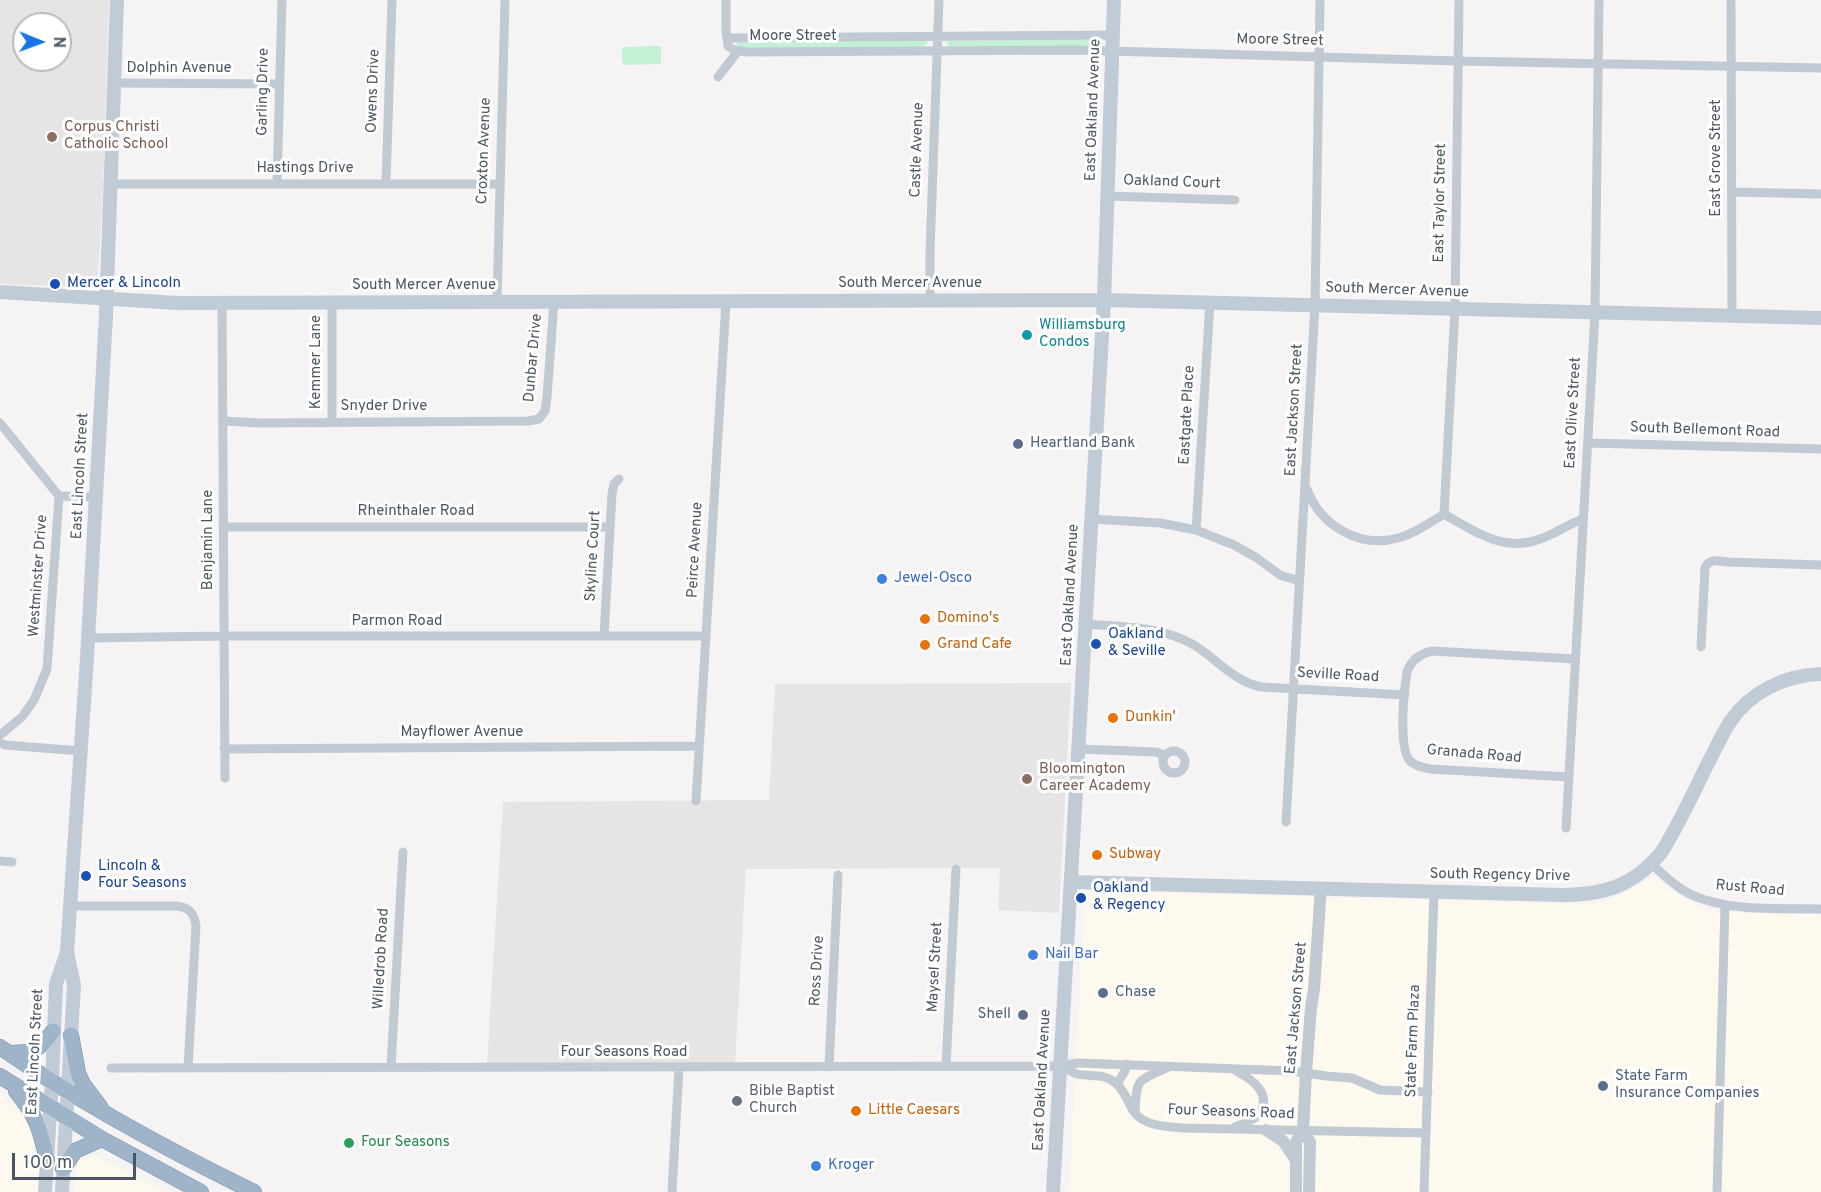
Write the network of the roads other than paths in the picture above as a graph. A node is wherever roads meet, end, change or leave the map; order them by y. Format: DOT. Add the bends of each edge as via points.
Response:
graph roads {
  1 [pos="117,0"];
  2 [pos="282,0"];
  3 [pos="392,0"];
  4 [pos="505,0"];
  5 [pos="726,0"];
  6 [pos="939,0"];
  7 [pos="1114,0"];
  8 [pos="1320,0"];
  9 [pos="1459,0"];
  10 [pos="1599,0"];
  11 [pos="1731,0"];
  12 [pos="938,35"];
  13 [pos="1112,35"];
  14 [pos="727,38"];
  15 [pos="738,51"];
  16 [pos="1112,51"];
  17 [pos="937,52"];
  18 [pos="1318,57"];
  19 [pos="1458,61"];
  20 [pos="1598,64"];
  21 [pos="1731,66"];
  22 [pos="1821,68"];
  23 [pos="718,77"];
  24 [pos="114,83"];
  25 [pos="279,84"];
  26 [pos="387,183"];
  27 [pos="110,184"];
  28 [pos="277,184"];
  29 [pos="499,184"];
  30 [pos="1732,192"];
  31 [pos="1821,194"];
  32 [pos="1107,196"];
  33 [pos="1235,200"];
  34 [pos="0,292"];
  35 [pos="107,299"];
  36 [pos="930,300"];
  37 [pos="1104,300"];
  38 [pos="332,302"];
  39 [pos="497,302"];
  40 [pos="554,302"];
  41 [pos="726,302"];
  42 [pos="1210,302"];
  43 [pos="222,303"];
  44 [pos="1315,305"];
  45 [pos="1455,309"];
  46 [pos="1594,313"];
  47 [pos="1732,316"];
  48 [pos="1821,318"];
  49 [pos="543,416"];
  50 [pos="223,421"];
  51 [pos="332,422"];
  52 [pos="0,423"];
  53 [pos="1588,443"];
  54 [pos="1821,449"];
  55 [pos="619,479"];
  56 [pos="1306,486"];
  57 [pos="58,496"];
  58 [pos="97,497"];
  59 [pos="1444,514"];
  60 [pos="1091,519"];
  61 [pos="1583,519"];
  62 [pos="223,527"];
  63 [pos="610,527"];
  64 [pos="1196,530"];
  65 [pos="1821,565"];
  66 [pos="1299,582"];
  67 [pos="1085,624"];
  68 [pos="224,636"];
  69 [pos="604,636"];
  70 [pos="706,636"];
  71 [pos="88,638"];
  72 [pos="1701,647"];
  73 [pos="1575,659"];
  74 [pos="1821,674"];
  75 [pos="1293,689"];
  76 [pos="1405,695"];
  77 [pos="0,735"];
  78 [pos="0,743"];
  79 [pos="699,746"];
  80 [pos="224,749"];
  81 [pos="1078,749"];
  82 [pos="81,751"];
  83 [pos="1164,756"];
  84 [pos="1568,777"];
  85 [pos="225,778"];
  86 [pos="696,801"];
  87 [pos="1286,822"];
  88 [pos="1566,828"];
  89 [pos="403,852"];
  90 [pos="0,861"];
  91 [pos="12,862"];
  92 [pos="1652,864"];
  93 [pos="956,870"];
  94 [pos="838,875"];
  95 [pos="1071,882"];
  96 [pos="1321,888"];
  97 [pos="1434,892"];
  98 [pos="1725,905"];
  99 [pos="72,906"];
  100 [pos="1821,909"];
  101 [pos="67,952"];
  102 [pos="54,1030"];
  103 [pos="71,1035"];
  104 [pos="4,1050"];
  105 [pos="1127,1064"];
  106 [pos="946,1066"];
  107 [pos="1060,1066"];
  108 [pos="391,1067"];
  109 [pos="829,1067"];
  110 [pos="1169,1067"];
  111 [pos="111,1068"];
  112 [pos="188,1068"];
  113 [pos="679,1068"];
  114 [pos="1232,1069"];
  115 [pos="1306,1073"];
  116 [pos="4,1079"];
  117 [pos="52,1081"];
  118 [pos="1117,1084"];
  119 [pos="67,1090"];
  120 [pos="1428,1092"];
  121 [pos="50,1107"];
  122 [pos="1135,1112"];
  123 [pos="107,1115"];
  124 [pos="66,1117"];
  125 [pos="1230,1129"];
  126 [pos="1266,1130"];
  127 [pos="1303,1130"];
  128 [pos="1426,1133"];
  129 [pos="102,1139"];
  130 [pos="47,1160"];
  131 [pos="1297,1163"];
  132 [pos="63,1169"];
  133 [pos="1308,1189"];
  134 [pos="45,1192"];
  135 [pos="62,1192"];
  136 [pos="201,1192"];
  137 [pos="254,1192"];
  138 [pos="672,1192"];
  139 [pos="1053,1192"];
  140 [pos="1296,1192"];
  141 [pos="1424,1192"];
  142 [pos="1717,1192"];
  1 -- 24 [label="main road, East Lincoln Street"];
  2 -- 25 [label="street, Garling Drive"];
  3 -- 26 [label="street, Owens Drive"];
  4 -- 29 [label="street, Croxton Avenue"];
  5 -- 14 [label="street"];
  6 -- 12 [label="street, Castle Avenue"];
  7 -- 13 [label="main road, East Oakland Avenue"];
  8 -- 18 [label="street, East Jackson Street"];
  9 -- 19 [label="street, East Taylor Street"];
  10 -- 20 [label="street, East Olive Street"];
  11 -- 21 [label="street, East Grove Street"];
  12 -- 13 [label="street, Moore Street"];
  12 -- 14 [label="street, Moore Street"];
  12 -- 17 [label="street, Castle Avenue"];
  13 -- 16 [label="main road, East Oakland Avenue"];
  14 -- 15 [label="street" via="728,46"];
  15 -- 17 [label="street, Moore Street"];
  15 -- 23 [label="street"];
  16 -- 17 [label="street, Moore Street"];
  16 -- 18 [label="street, Moore Street"];
  16 -- 32 [label="main road, East Oakland Avenue"];
  17 -- 36 [label="street, Castle Avenue"];
  18 -- 19 [label="street, Moore Street"];
  18 -- 44 [label="street, East Jackson Street"];
  19 -- 20 [label="street, Moore Street"];
  19 -- 45 [label="street, East Taylor Street"];
  20 -- 21 [label="street, Moore Street"];
  20 -- 46 [label="street, East Olive Street"];
  21 -- 22 [label="street, Moore Street"];
  21 -- 30 [label="street, East Grove Street"];
  24 -- 25 [label="street, Dolphin Avenue"];
  24 -- 27 [label="main road, East Lincoln Street"];
  25 -- 28 [label="street, Garling Drive"];
  26 -- 28 [label="street, Hastings Drive"];
  26 -- 29 [label="street, Hastings Drive"];
  27 -- 28 [label="street, Hastings Drive"];
  27 -- 35 [label="main road, East Lincoln Street"];
  29 -- 39 [label="street, Croxton Avenue"];
  30 -- 31 [label="street"];
  30 -- 47 [label="street, East Grove Street"];
  32 -- 33 [label="street, Oakland Court"];
  32 -- 37 [label="main road, East Oakland Avenue"];
  34 -- 35 [label="main road, South Mercer Avenue"];
  35 -- 43 [label="main road, South Mercer Avenue"];
  35 -- 58 [label="main road, East Lincoln Street"];
  36 -- 37 [label="main road, South Mercer Avenue"];
  36 -- 41 [label="main road, South Mercer Avenue"];
  37 -- 42 [label="main road, South Mercer Avenue"];
  37 -- 60 [label="main road, East Oakland Avenue"];
  38 -- 39 [label="main road, South Mercer Avenue"];
  38 -- 43 [label="main road, South Mercer Avenue"];
  38 -- 51 [label="street, Kemmer Lane"];
  39 -- 40 [label="main road, South Mercer Avenue"];
  40 -- 41 [label="main road, South Mercer Avenue"];
  40 -- 49 [label="street, Dunbar Drive"];
  41 -- 70 [label="street, Peirce Avenue"];
  42 -- 44 [label="main road, South Mercer Avenue"];
  42 -- 64 [label="street, Eastgate Place"];
  43 -- 50 [label="street, Benjamin Lane"];
  44 -- 45 [label="main road, South Mercer Avenue"];
  44 -- 56 [label="street, East Jackson Street"];
  45 -- 46 [label="main road, South Mercer Avenue"];
  45 -- 59 [label="street, East Taylor Street"];
  46 -- 47 [label="main road, South Mercer Avenue"];
  46 -- 53 [label="street, East Olive Street"];
  47 -- 48 [label="main road, South Mercer Avenue"];
  49 -- 51 [label="street, Snyder Drive" via="528,421"];
  50 -- 51 [label="street, Snyder Drive"];
  50 -- 62 [label="street, Benjamin Lane"];
  52 -- 57 [label="street, Westminster Drive"];
  53 -- 54 [label="street, South Bellemont Road"];
  53 -- 61 [label="street, East Olive Street"];
  55 -- 63 [label="street, Skyline Court" via="612,494"];
  56 -- 59 [label="street" via="1326,519 1346,534 1363,539 1396,539"];
  56 -- 66 [label="street, East Jackson Street"];
  57 -- 58 [label="street"];
  57 -- 77 [label="street, Westminster Drive" via="47,669 22,717"];
  58 -- 71 [label="main road, East Lincoln Street"];
  59 -- 61 [label="street" via="1487,538 1512,544 1540,540"];
  60 -- 64 [label="street" via="1160,523"];
  60 -- 67 [label="main road, East Oakland Avenue"];
  61 -- 73 [label="street, East Olive Street"];
  62 -- 63 [label="street, Rheinthaler Road"];
  62 -- 68 [label="street, Benjamin Lane"];
  63 -- 69 [label="street, Skyline Court"];
  64 -- 66 [label="street" via="1234,545 1280,575"];
  65 -- 72 [label="street" via="1715,560 1707,563"];
  66 -- 75 [label="street, East Jackson Street"];
  67 -- 75 [label="street, Seville Road" via="1155,630 1176,636 1248,684"];
  67 -- 81 [label="main road, East Oakland Avenue"];
  68 -- 69 [label="street, Parmon Road"];
  68 -- 71 [label="street, Parmon Road"];
  68 -- 80 [label="street, Benjamin Lane"];
  69 -- 70 [label="street, Parmon Road"];
  70 -- 79 [label="street, Peirce Avenue"];
  71 -- 82 [label="main road, East Lincoln Street"];
  73 -- 76 [label="street" via="1427,652 1410,664"];
  73 -- 84 [label="street, East Olive Street"];
  74 -- 92 [label="main road, South Regency Drive" via="1777,684 1741,709 1726,729 1669,841"];
  75 -- 76 [label="street, Seville Road"];
  75 -- 87 [label="street, East Jackson Street"];
  76 -- 84 [label="street, Granada Road" via="1402,740 1411,762 1431,769"];
  78 -- 82 [label="street"];
  79 -- 80 [label="street, Mayflower Avenue"];
  79 -- 86 [label="street, Peirce Avenue"];
  80 -- 85 [label="street, Benjamin Lane"];
  81 -- 83 [label="street" via="1156,752"];
  81 -- 95 [label="main road, East Oakland Avenue"];
  82 -- 99 [label="main road, East Lincoln Street"];
  84 -- 88 [label="street, East Olive Street"];
  89 -- 108 [label="street, Willedrob Road"];
  90 -- 91 [label="street"];
  92 -- 97 [label="main road, South Regency Drive" via="1625,884 1586,895"];
  92 -- 98 [label="street, Rust Road" via="1681,889"];
  93 -- 106 [label="street, Maysel Street"];
  94 -- 109 [label="street, Ross Drive"];
  95 -- 96 [label="main road, South Regency Drive"];
  95 -- 107 [label="main road, East Oakland Avenue"];
  96 -- 97 [label="main road, South Regency Drive"];
  96 -- 115 [label="street, East Jackson Street"];
  97 -- 120 [label="street, State Farm Plaza"];
  98 -- 100 [label="street, Rust Road"];
  98 -- 142 [label="street"];
  99 -- 101 [label="main road, East Lincoln Street"];
  99 -- 112 [label="street" via="176,906 188,908 194,915"];
  101 -- 102 [label="main road, East Lincoln Street" via="56,984"];
  101 -- 103 [label="main road, East Lincoln Street" via="74,985"];
  102 -- 104 [label="highway" via="35,1050"];
  102 -- 117 [label="main road, East Lincoln Street"];
  103 -- 119 [label="main road, East Lincoln Street"];
  103 -- 123 [label="highway" via="75,1065 83,1084"];
  104 -- 117 [label="highway"];
  105 -- 107 [label="street, Four Seasons Road"];
  105 -- 110 [label="street, Four Seasons Road"];
  105 -- 118 [label="street"];
  106 -- 107 [label="street, Four Seasons Road"];
  106 -- 109 [label="street, Four Seasons Road"];
  107 -- 118 [label="street, Four Seasons Road" via="1078,1074 1105,1077"];
  107 -- 139 [label="main road, East Oakland Avenue"];
  108 -- 112 [label="street, Four Seasons Road"];
  108 -- 113 [label="street, Four Seasons Road"];
  109 -- 113 [label="street, Four Seasons Road"];
  110 -- 114 [label="street, Four Seasons Road"];
  110 -- 122 [label="street" via="1139,1083"];
  111 -- 112 [label="street, Four Seasons Road"];
  113 -- 138 [label="street"];
  114 -- 115 [label="street, Four Seasons Road"];
  114 -- 125 [label="street" via="1258,1085 1263,1100 1256,1117"];
  115 -- 120 [label="street, Four Seasons Road" via="1352,1078 1380,1090"];
  115 -- 127 [label="street, East Jackson Street"];
  116 -- 121 [label="highway"];
  116 -- 130 [label="highway" via="35,1117"];
  117 -- 119 [label="highway"];
  117 -- 121 [label="main road, East Lincoln Street"];
  118 -- 122 [label="street"];
  119 -- 123 [label="highway"];
  119 -- 124 [label="main road, East Lincoln Street"];
  120 -- 128 [label="street, State Farm Plaza"];
  121 -- 124 [label="highway"];
  121 -- 130 [label="main road, East Lincoln Street"];
  122 -- 125 [label="street, Four Seasons Road" via="1143,1121 1156,1125"];
  123 -- 137 [label="highway"];
  124 -- 129 [label="highway"];
  124 -- 132 [label="main road, East Lincoln Street"];
  125 -- 126 [label="street, Four Seasons Road"];
  126 -- 127 [label="street, Four Seasons Road"];
  126 -- 131 [label="street" via="1288,1146"];
  127 -- 128 [label="street, Four Seasons Road"];
  127 -- 131 [label="street, East Jackson Street" via="1296,1142"];
  127 -- 133 [label="street, East Jackson Street" via="1310,1142"];
  128 -- 141 [label="street, State Farm Plaza"];
  129 -- 132 [label="highway" via="75,1151"];
  129 -- 136 [label="highway"];
  130 -- 134 [label="main road, East Lincoln Street"];
  131 -- 140 [label="street, East Jackson Street"];
  132 -- 135 [label="main road, East Lincoln Street"];
}
